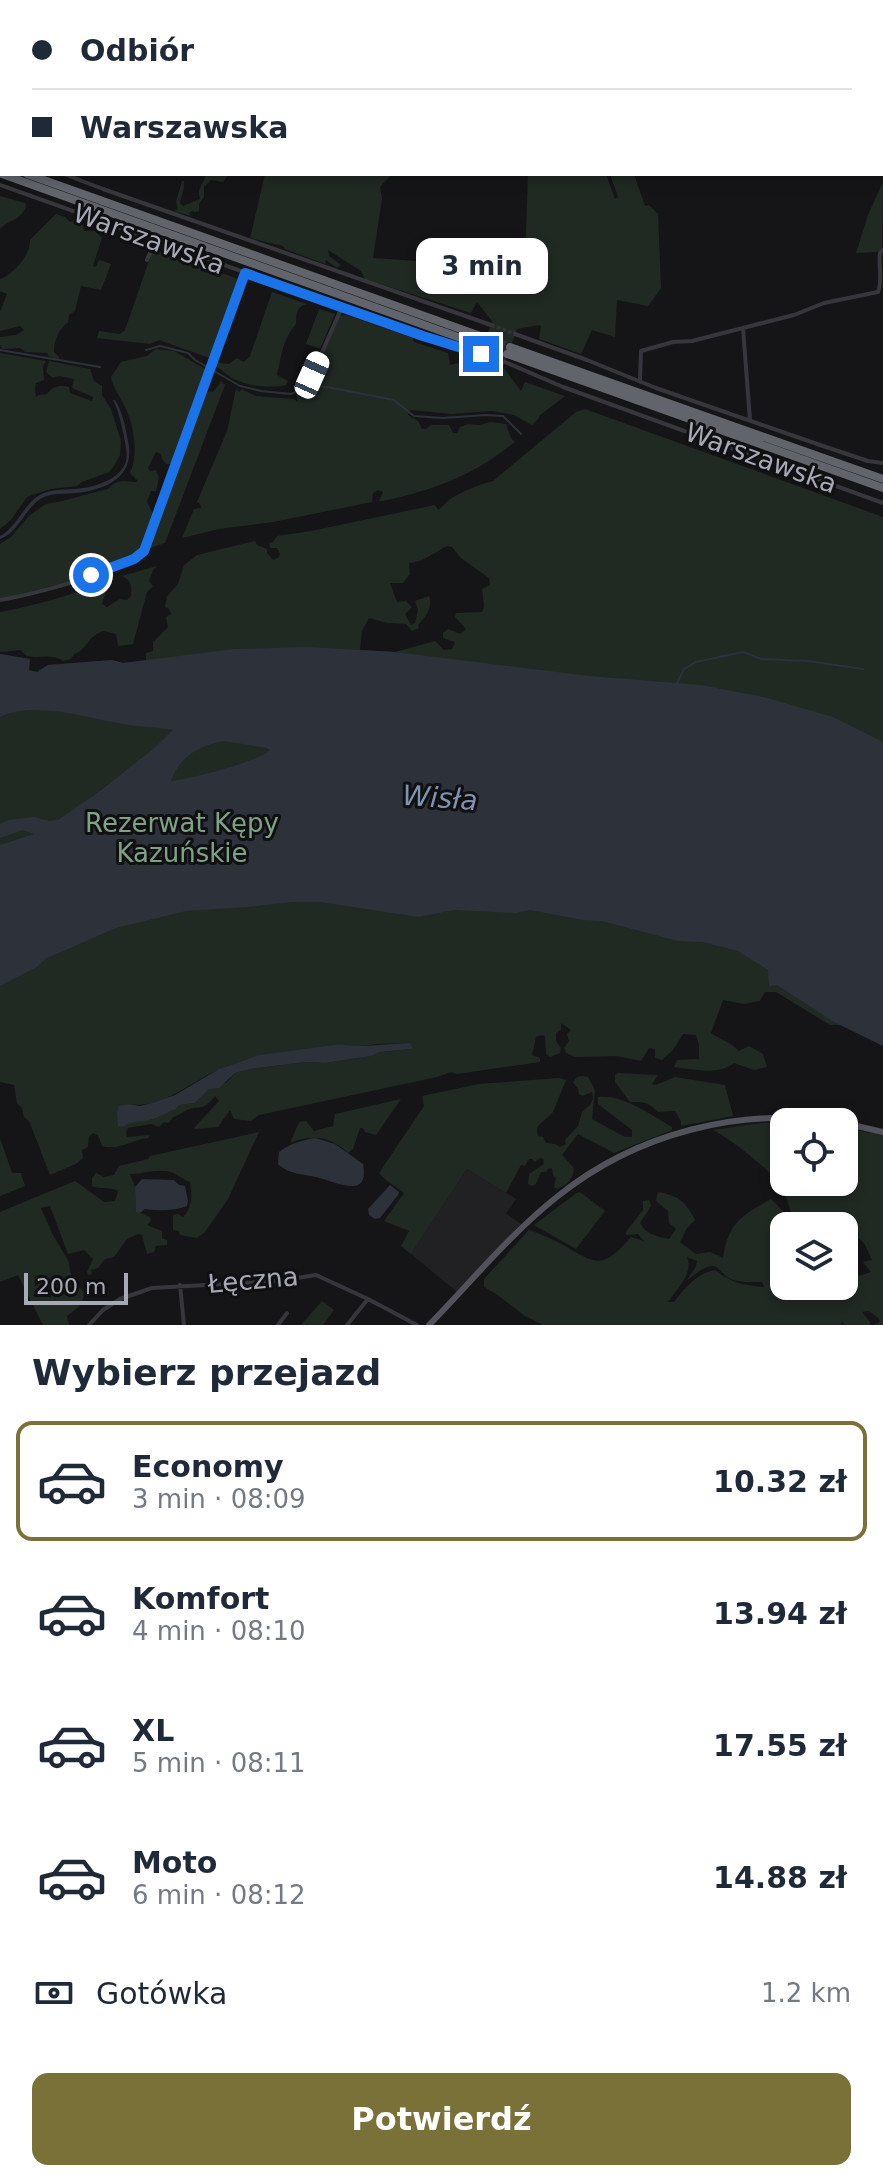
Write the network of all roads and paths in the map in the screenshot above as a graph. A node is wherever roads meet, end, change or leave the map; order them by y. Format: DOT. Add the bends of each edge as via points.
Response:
graph roads {
  1 [pos="7,176"];
  2 [pos="32,176"];
  3 [pos="69,176"];
  4 [pos="0,185"];
  5 [pos="155,241"];
  6 [pos="883,250"];
  7 [pos="147,260"];
  8 [pos="245,273"];
  9 [pos="878,292"];
  10 [pos="883,299"];
  11 [pos="342,307"];
  12 [pos="491,325"];
  13 [pos="743,328"];
  14 [pos="515,334"];
  15 [pos="483,346"];
  16 [pos="507,354"];
  17 [pos="639,381"];
  18 [pos="308,384"];
  19 [pos="750,420"];
  20 [pos="883,463"];
  21 [pos="883,479"];
  22 [pos="883,488"];
  23 [pos="883,503"];
  24 [pos="0,600"];
  25 [pos="770,1119"];
  26 [pos="858,1126"];
  27 [pos="883,1132"];
  28 [pos="180,1285"];
  29 [pos="368,1299"];
  30 [pos="287,1313"];
  31 [pos="89,1325"];
  32 [pos="184,1325"];
  33 [pos="278,1325"];
  34 [pos="347,1325"];
  35 [pos="417,1325"];
  36 [pos="429,1325"];
  1 -- 15 [label="highway"];
  2 -- 15 [label="highway"];
  3 -- 12 [label="street"];
  4 -- 5 [label="street, Warszawska"];
  5 -- 7 [label="street"];
  5 -- 8 [label="street, Warszawska"];
  6 -- 9 [label="street"];
  8 -- 11 [label="street, Warszawska"];
  8 -- 24 [label="street" via="144,551 69,584"];
  9 -- 10 [label="street"];
  9 -- 13 [label="street"];
  11 -- 15 [label="street, Warszawska"];
  11 -- 18 [label="street"];
  13 -- 17 [label="street" via="641,351"];
  13 -- 19 [label="street"];
  14 -- 17 [label="street"];
  16 -- 21 [label="highway"];
  16 -- 22 [label="highway"];
  16 -- 23 [label="street, Warszawska" via="563,387"];
  17 -- 19 [label="street"];
  19 -- 20 [label="street"];
  25 -- 36 [label="main road" via="674,1134 591,1172 518,1232"];
  26 -- 27 [label="main road"];
  28 -- 29 [label="street, Łęczna" via="316,1275"];
  28 -- 31 [label="street, Łęczna" via="130,1294"];
  28 -- 32 [label="street"];
  29 -- 34 [label="street"];
  29 -- 35 [label="street, Łęczna"];
  30 -- 33 [label="street"];
}
